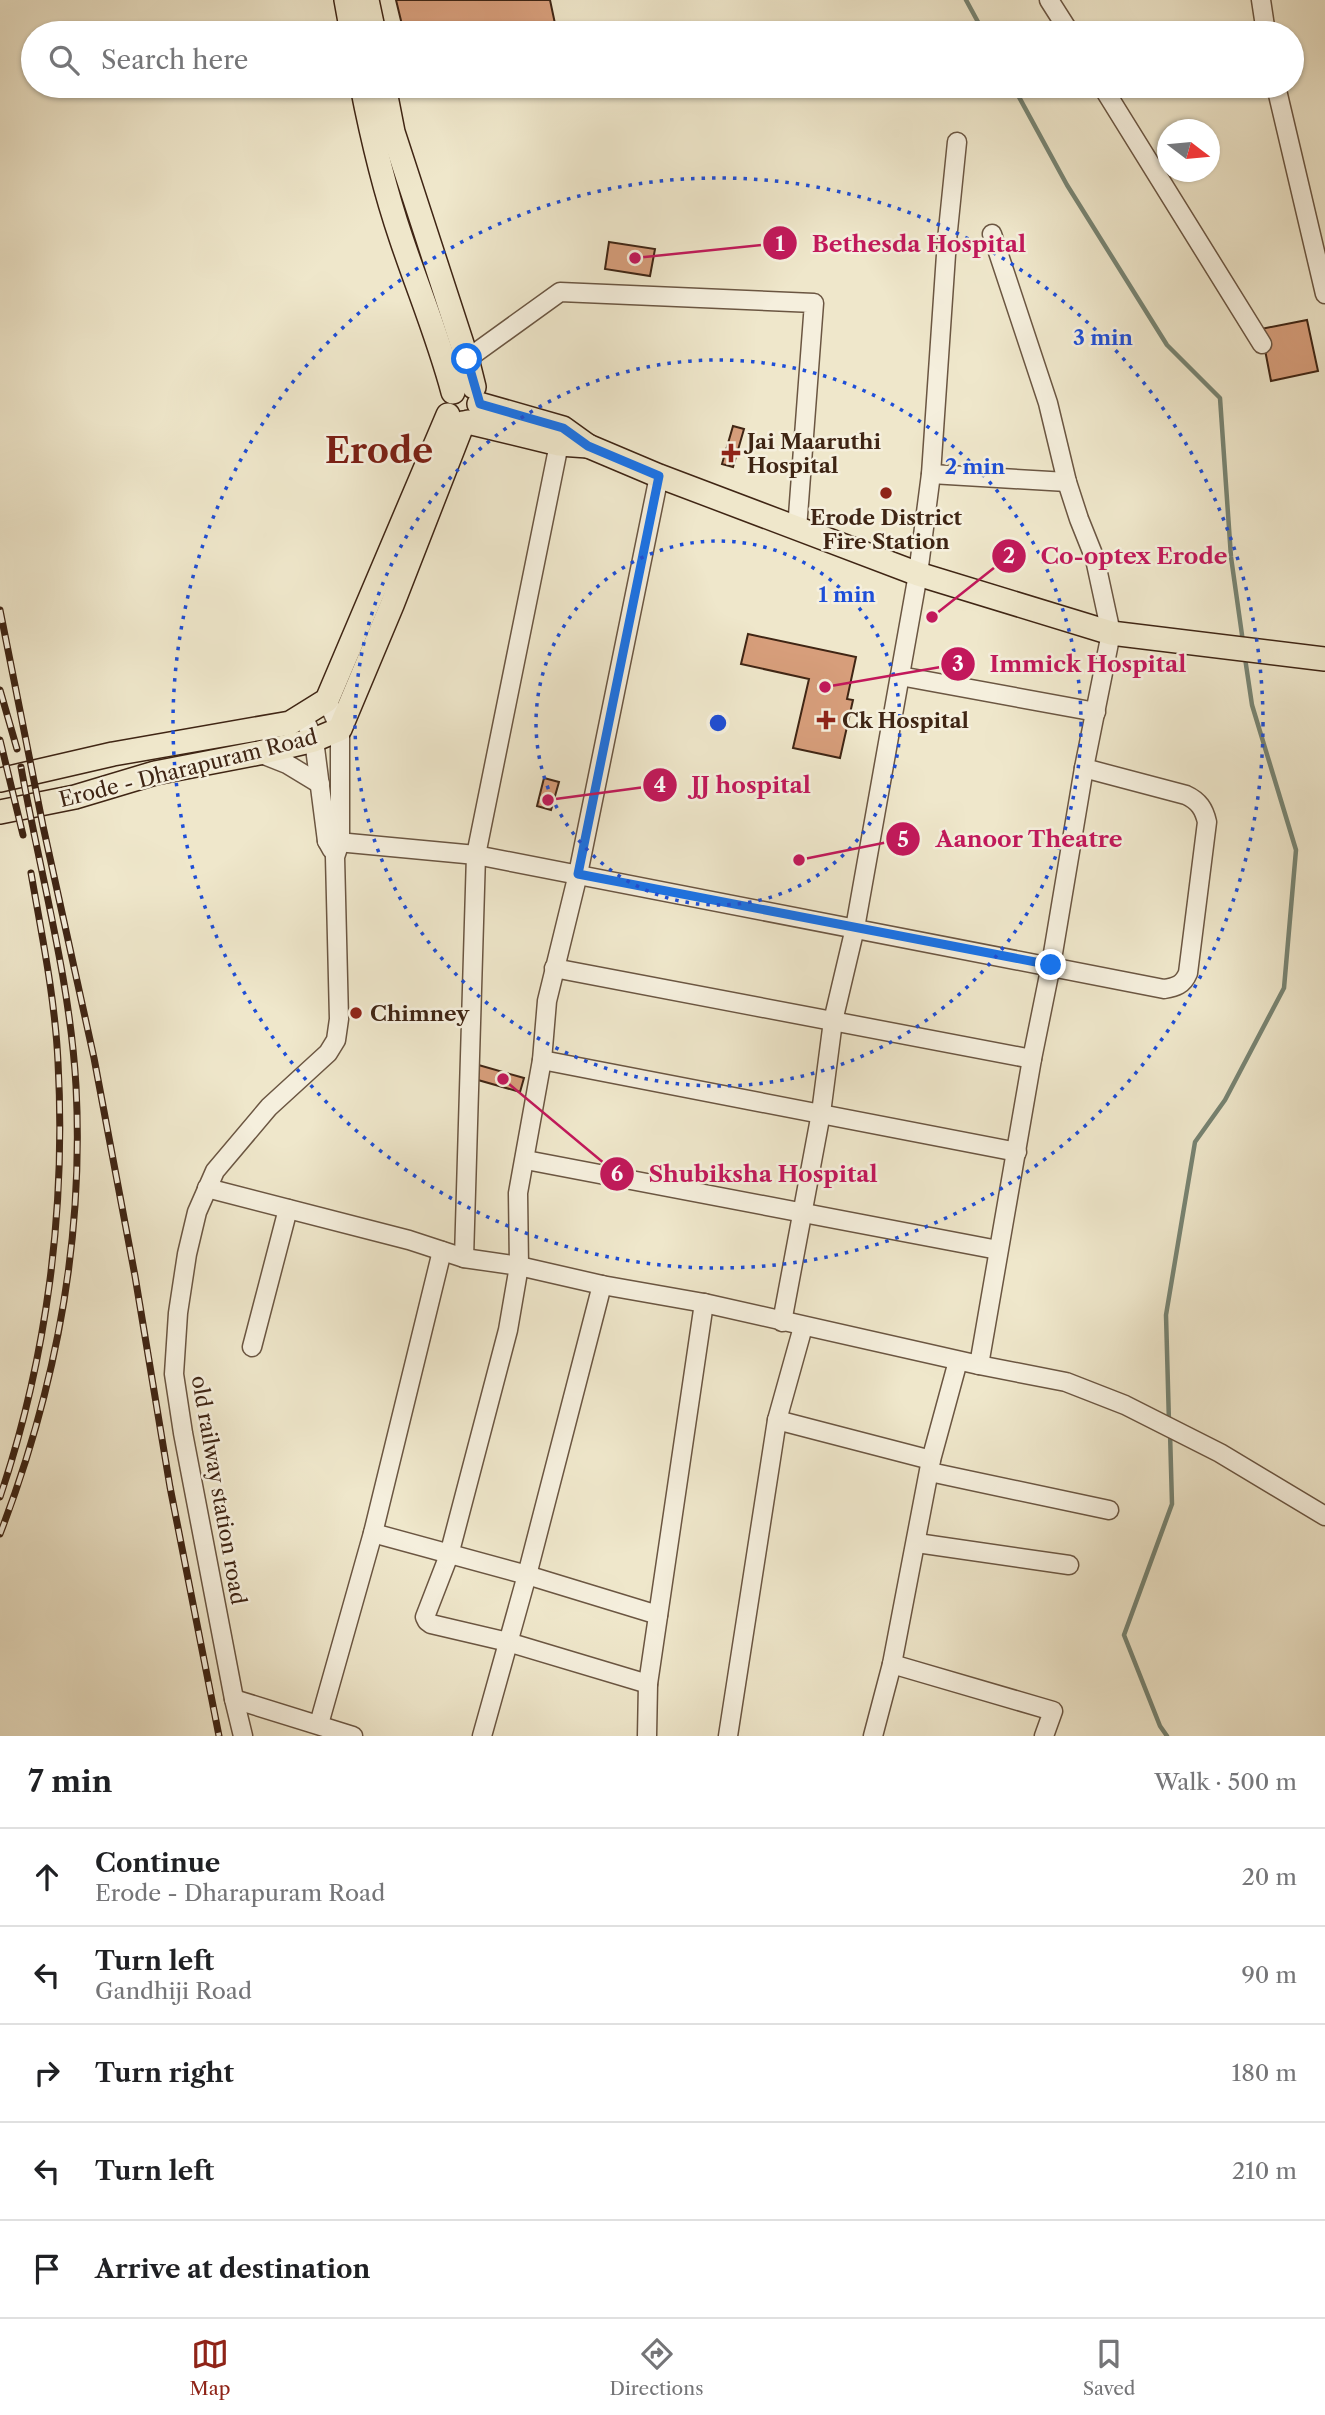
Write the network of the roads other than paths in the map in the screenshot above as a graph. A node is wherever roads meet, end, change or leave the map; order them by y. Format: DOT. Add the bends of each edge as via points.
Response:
graph roads {
  1 [pos="346,0"];
  2 [pos="367,0"];
  3 [pos="1049,0"];
  4 [pos="1261,0"];
  5 [pos="350,21"];
  6 [pos="371,21"];
  7 [pos="1062,21"];
  8 [pos="1264,21"];
  9 [pos="368,98"];
  10 [pos="383,98"];
  11 [pos="1109,98"];
  12 [pos="1279,98"];
  13 [pos="380,121"];
  14 [pos="957,142"];
  15 [pos="992,234"];
  16 [pos="1325,294"];
  17 [pos="1262,344"];
  18 [pos="467,359"];
  19 [pos="464,407"];
  20 [pos="559,444"];
  21 [pos="588,446"];
  22 [pos="931,474"];
  23 [pos="659,476"];
  24 [pos="1067,482"];
  25 [pos="797,529"];
  26 [pos="918,573"];
  27 [pos="1119,635"];
  28 [pos="1315,658"];
  29 [pos="900,676"];
  30 [pos="327,700"];
  31 [pos="1097,712"];
  32 [pos="303,716"];
  33 [pos="340,729"];
  34 [pos="314,740"];
  35 [pos="259,753"];
  36 [pos="1084,768"];
  37 [pos="0,780"];
  38 [pos="320,784"];
  39 [pos="0,812"];
  40 [pos="334,847"];
  41 [pos="476,855"];
  42 [pos="578,874"];
  43 [pos="855,928"];
  44 [pos="1051,965"];
  45 [pos="554,968"];
  46 [pos="833,1021"];
  47 [pos="1032,1059"];
  48 [pos="542,1060"];
  49 [pos="821,1114"];
  50 [pos="1017,1152"];
  51 [pos="526,1160"];
  52 [pos="207,1188"];
  53 [pos="288,1209"];
  54 [pos="802,1214"];
  55 [pos="998,1250"];
  56 [pos="442,1251"];
  57 [pos="464,1258"];
  58 [pos="519,1266"];
  59 [pos="602,1286"];
  60 [pos="704,1303"];
  61 [pos="782,1322"];
  62 [pos="803,1327"];
  63 [pos="252,1347"];
  64 [pos="958,1361"];
  65 [pos="979,1365"];
  66 [pos="777,1420"];
  67 [pos="930,1466"];
  68 [pos="1109,1510"];
  69 [pos="1325,1516"];
  70 [pos="373,1533"];
  71 [pos="917,1543"];
  72 [pos="449,1555"];
  73 [pos="1069,1565"];
  74 [pos="527,1575"];
  75 [pos="658,1615"];
  76 [pos="508,1642"];
  77 [pos="892,1664"];
  78 [pos="648,1684"];
  79 [pos="234,1699"];
  80 [pos="319,1724"];
  81 [pos="243,1736"];
  82 [pos="353,1736"];
  83 [pos="482,1736"];
  84 [pos="647,1736"];
  85 [pos="728,1736"];
  86 [pos="873,1736"];
  87 [pos="1044,1736"];
  1 -- 5 [label="main road"];
  2 -- 6 [label="main road"];
  3 -- 7 [label="street"];
  4 -- 8 [label="street"];
  9 -- 13 [label="main road"];
  10 -- 13 [label="main road"];
  11 -- 17 [label="street"];
  12 -- 16 [label="street"];
  13 -- 18 [label="main road" via="424,230"];
  13 -- 19 [label="main road" via="400,236"];
  14 -- 22 [label="street"];
  15 -- 24 [label="street" via="1048,403"];
  18 -- 19 [label="main road"];
  18 -- 25 [label="street" via="560,292 814,303"];
  19 -- 20 [label="main road"];
  19 -- 21 [label="main road" via="563,428"];
  19 -- 30 [label="main road, Erode - Dharapuram Road"];
  19 -- 33 [label="main road, Erode - Dharapuram Road" via="392,605"];
  20 -- 21 [label="main road"];
  20 -- 41 [label="street"];
  21 -- 23 [label="main road"];
  22 -- 24 [label="street"];
  22 -- 26 [label="street"];
  23 -- 25 [label="main road"];
  23 -- 42 [label="street"];
  24 -- 27 [label="street"];
  25 -- 26 [label="main road"];
  26 -- 27 [label="main road"];
  26 -- 29 [label="street"];
  27 -- 28 [label="main road"];
  27 -- 31 [label="street"];
  29 -- 31 [label="street"];
  29 -- 43 [label="street"];
  30 -- 32 [label="main road, Erode - Dharapuram Road"];
  30 -- 33 [label="street"];
  31 -- 36 [label="street"];
  32 -- 34 [label="street"];
  32 -- 37 [label="main road, Erode - Dharapuram Road" via="290,723 113,754"];
  33 -- 34 [label="main road, Erode - Dharapuram Road"];
  33 -- 40 [label="street"];
  34 -- 35 [label="main road, Erode - Dharapuram Road"];
  34 -- 38 [label="street"];
  35 -- 38 [label="street"];
  35 -- 39 [label="main road, Erode - Dharapuram Road" via="155,773 75,797"];
  36 -- 44 [label="street"];
  36 -- 44 [label="street" via="1186,795 1201,806 1207,822 1188,973 1182,983 1164,989"];
  38 -- 40 [label="street"];
  40 -- 41 [label="street"];
  40 -- 52 [label="street, old railway station road" via="335,1040 328,1053 269,1107 215,1171"];
  41 -- 42 [label="street"];
  41 -- 57 [label="street"];
  42 -- 43 [label="street"];
  42 -- 45 [label="street"];
  43 -- 44 [label="street"];
  43 -- 46 [label="street"];
  44 -- 47 [label="street"];
  45 -- 46 [label="street"];
  45 -- 48 [label="street"];
  46 -- 47 [label="street"];
  46 -- 49 [label="street"];
  47 -- 50 [label="street"];
  48 -- 49 [label="street"];
  48 -- 51 [label="street"];
  49 -- 50 [label="street"];
  49 -- 54 [label="street"];
  50 -- 55 [label="street"];
  51 -- 54 [label="street"];
  51 -- 58 [label="street" via="518,1193"];
  52 -- 53 [label="street"];
  52 -- 79 [label="street, old railway station road" via="187,1254 174,1374"];
  53 -- 56 [label="street"];
  53 -- 63 [label="street"];
  54 -- 55 [label="street"];
  54 -- 61 [label="street"];
  55 -- 65 [label="street"];
  56 -- 57 [label="street"];
  56 -- 70 [label="street"];
  57 -- 58 [label="street"];
  58 -- 59 [label="street"];
  58 -- 72 [label="street" via="508,1330"];
  59 -- 60 [label="street"];
  59 -- 74 [label="street"];
  60 -- 61 [label="street"];
  60 -- 75 [label="street"];
  61 -- 62 [label="street"];
  62 -- 64 [label="street"];
  62 -- 66 [label="street"];
  64 -- 65 [label="street"];
  64 -- 67 [label="street"];
  65 -- 69 [label="street" via="1066,1382 1125,1405 1220,1453"];
  66 -- 67 [label="street"];
  66 -- 85 [label="street"];
  67 -- 68 [label="street"];
  67 -- 71 [label="street"];
  70 -- 72 [label="street"];
  70 -- 80 [label="street"];
  71 -- 73 [label="street"];
  71 -- 77 [label="street"];
  72 -- 74 [label="street"];
  72 -- 76 [label="street" via="427,1621"];
  74 -- 75 [label="street"];
  74 -- 76 [label="street"];
  75 -- 78 [label="street"];
  76 -- 78 [label="street"];
  76 -- 83 [label="street"];
  77 -- 86 [label="street"];
  77 -- 87 [label="street" via="1053,1711"];
  78 -- 84 [label="street"];
  79 -- 80 [label="street"];
  79 -- 81 [label="street, old railway station road"];
  80 -- 82 [label="street"];
}
